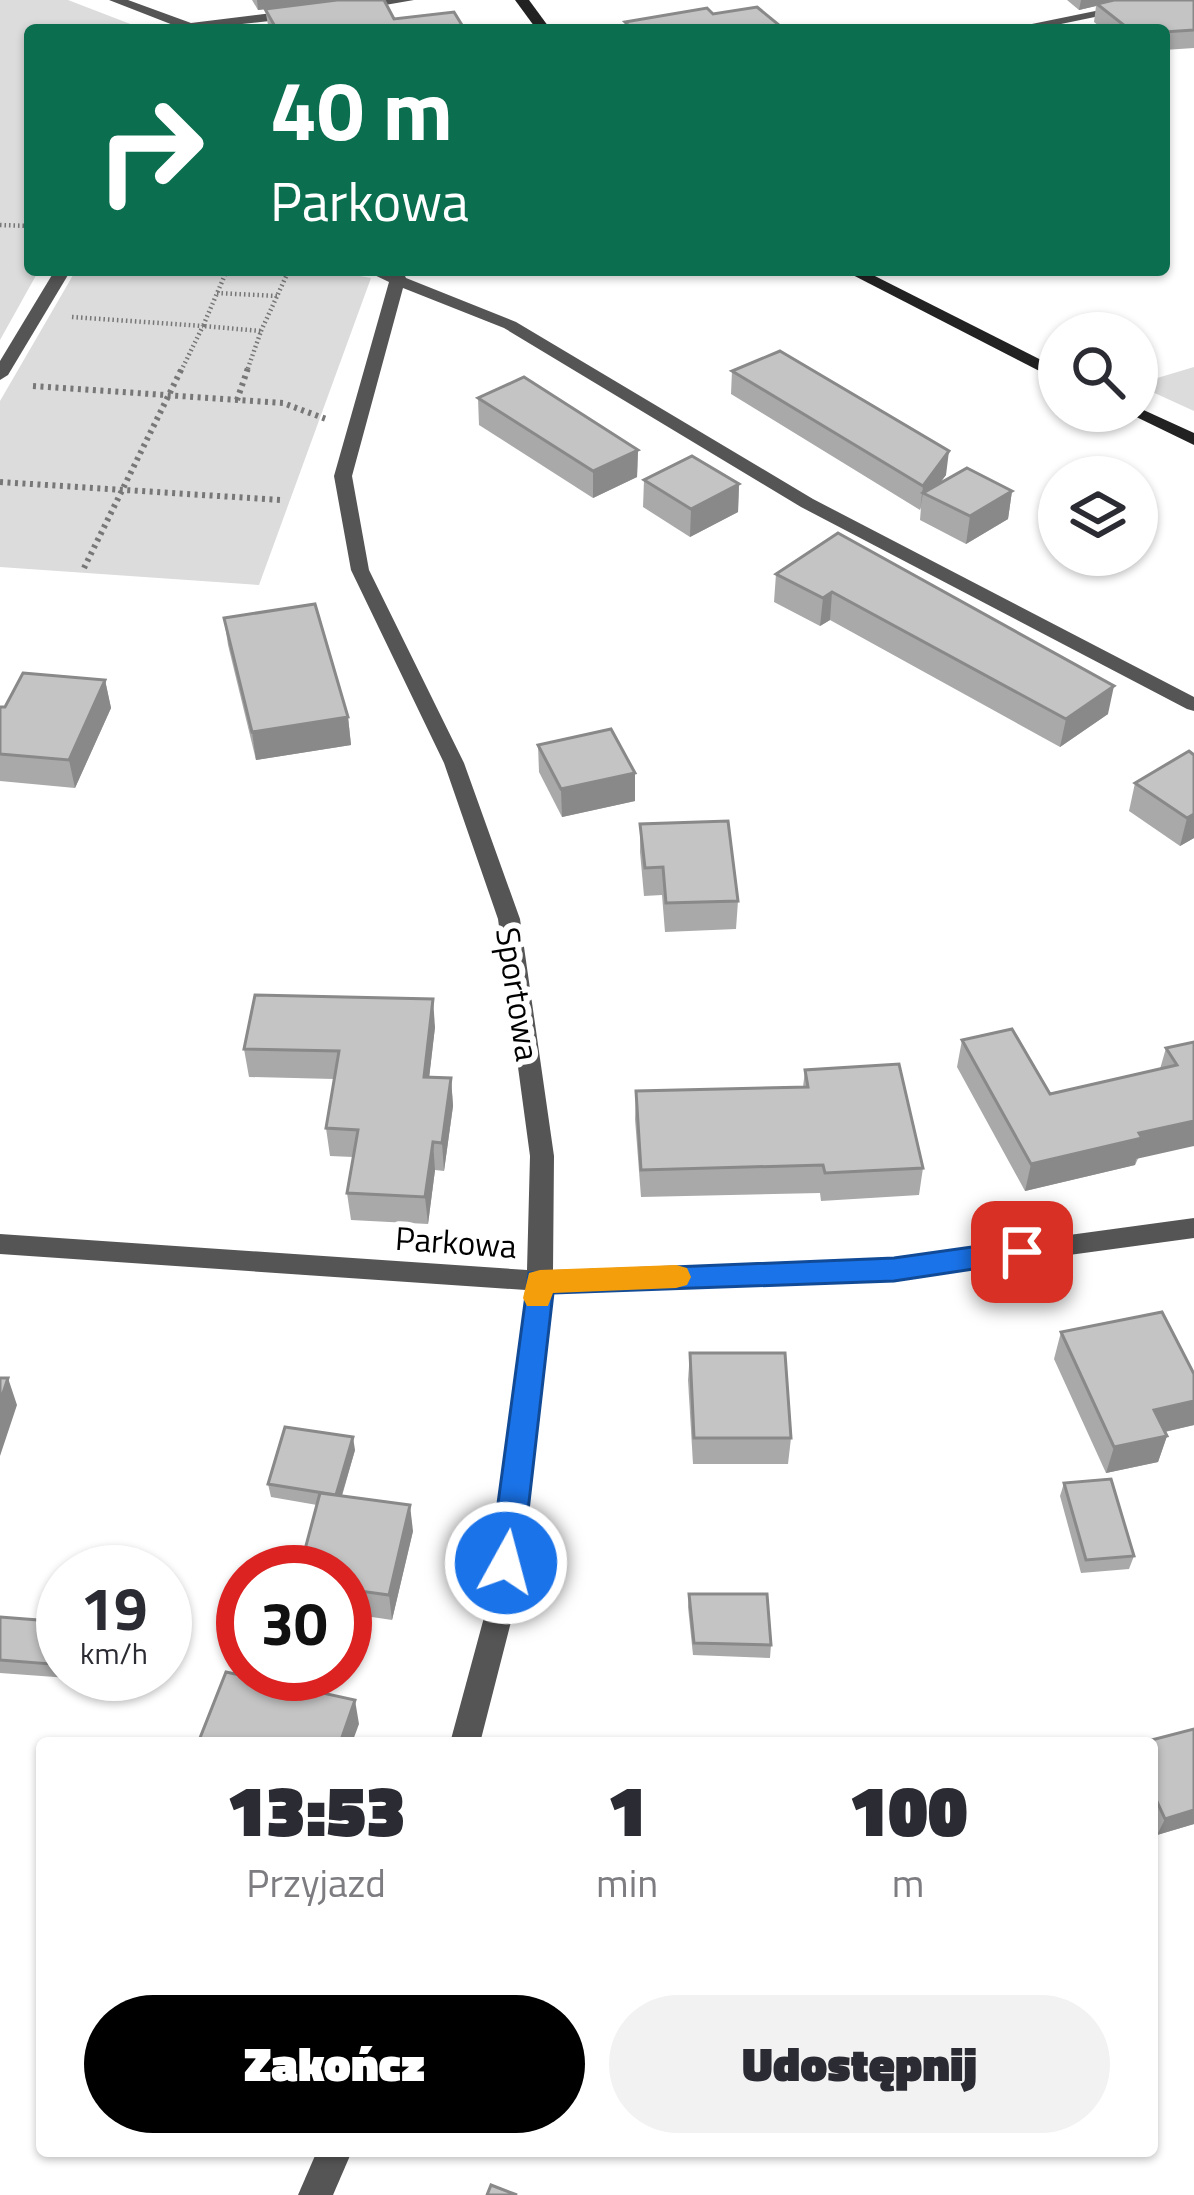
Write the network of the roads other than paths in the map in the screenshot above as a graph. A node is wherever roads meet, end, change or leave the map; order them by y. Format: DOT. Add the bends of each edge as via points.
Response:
graph roads {
  1 [pos="116,0"];
  2 [pos="407,0"];
  3 [pos="1170,0"];
  4 [pos="342,8"];
  5 [pos="320,11"];
  6 [pos="179,24"];
  7 [pos="220,24"];
  8 [pos="1042,24"];
  9 [pos="59,276"];
  10 [pos="394,276"];
  11 [pos="863,276"];
  12 [pos="398,277"];
  13 [pos="1038,365"];
  14 [pos="0,375"];
  15 [pos="1158,423"];
  16 [pos="1194,440"];
  17 [pos="1194,705"];
  18 [pos="1194,1228"];
  19 [pos="0,1244"];
  20 [pos="540,1281"];
  21 [pos="467,1737"];
  22 [pos="331,2157"];
  23 [pos="315,2195"];
  1 -- 6 [label="street"];
  2 -- 4 [label="street"];
  3 -- 8 [label="street"];
  5 -- 7 [label="street"];
  9 -- 14 [label="street"];
  10 -- 12 [label="street"];
  11 -- 13 [label="main road"];
  12 -- 17 [label="street" via="510,325 807,503"];
  12 -- 20 [label="street, Sportowa" via="343,476 360,570 454,763 508,920 542,1156"];
  15 -- 16 [label="main road"];
  18 -- 20 [label="street, Parkowa" via="894,1269"];
  19 -- 20 [label="street, Parkowa"];
  20 -- 21 [label="street, Sportowa" via="500,1610"];
  22 -- 23 [label="street"];
}
